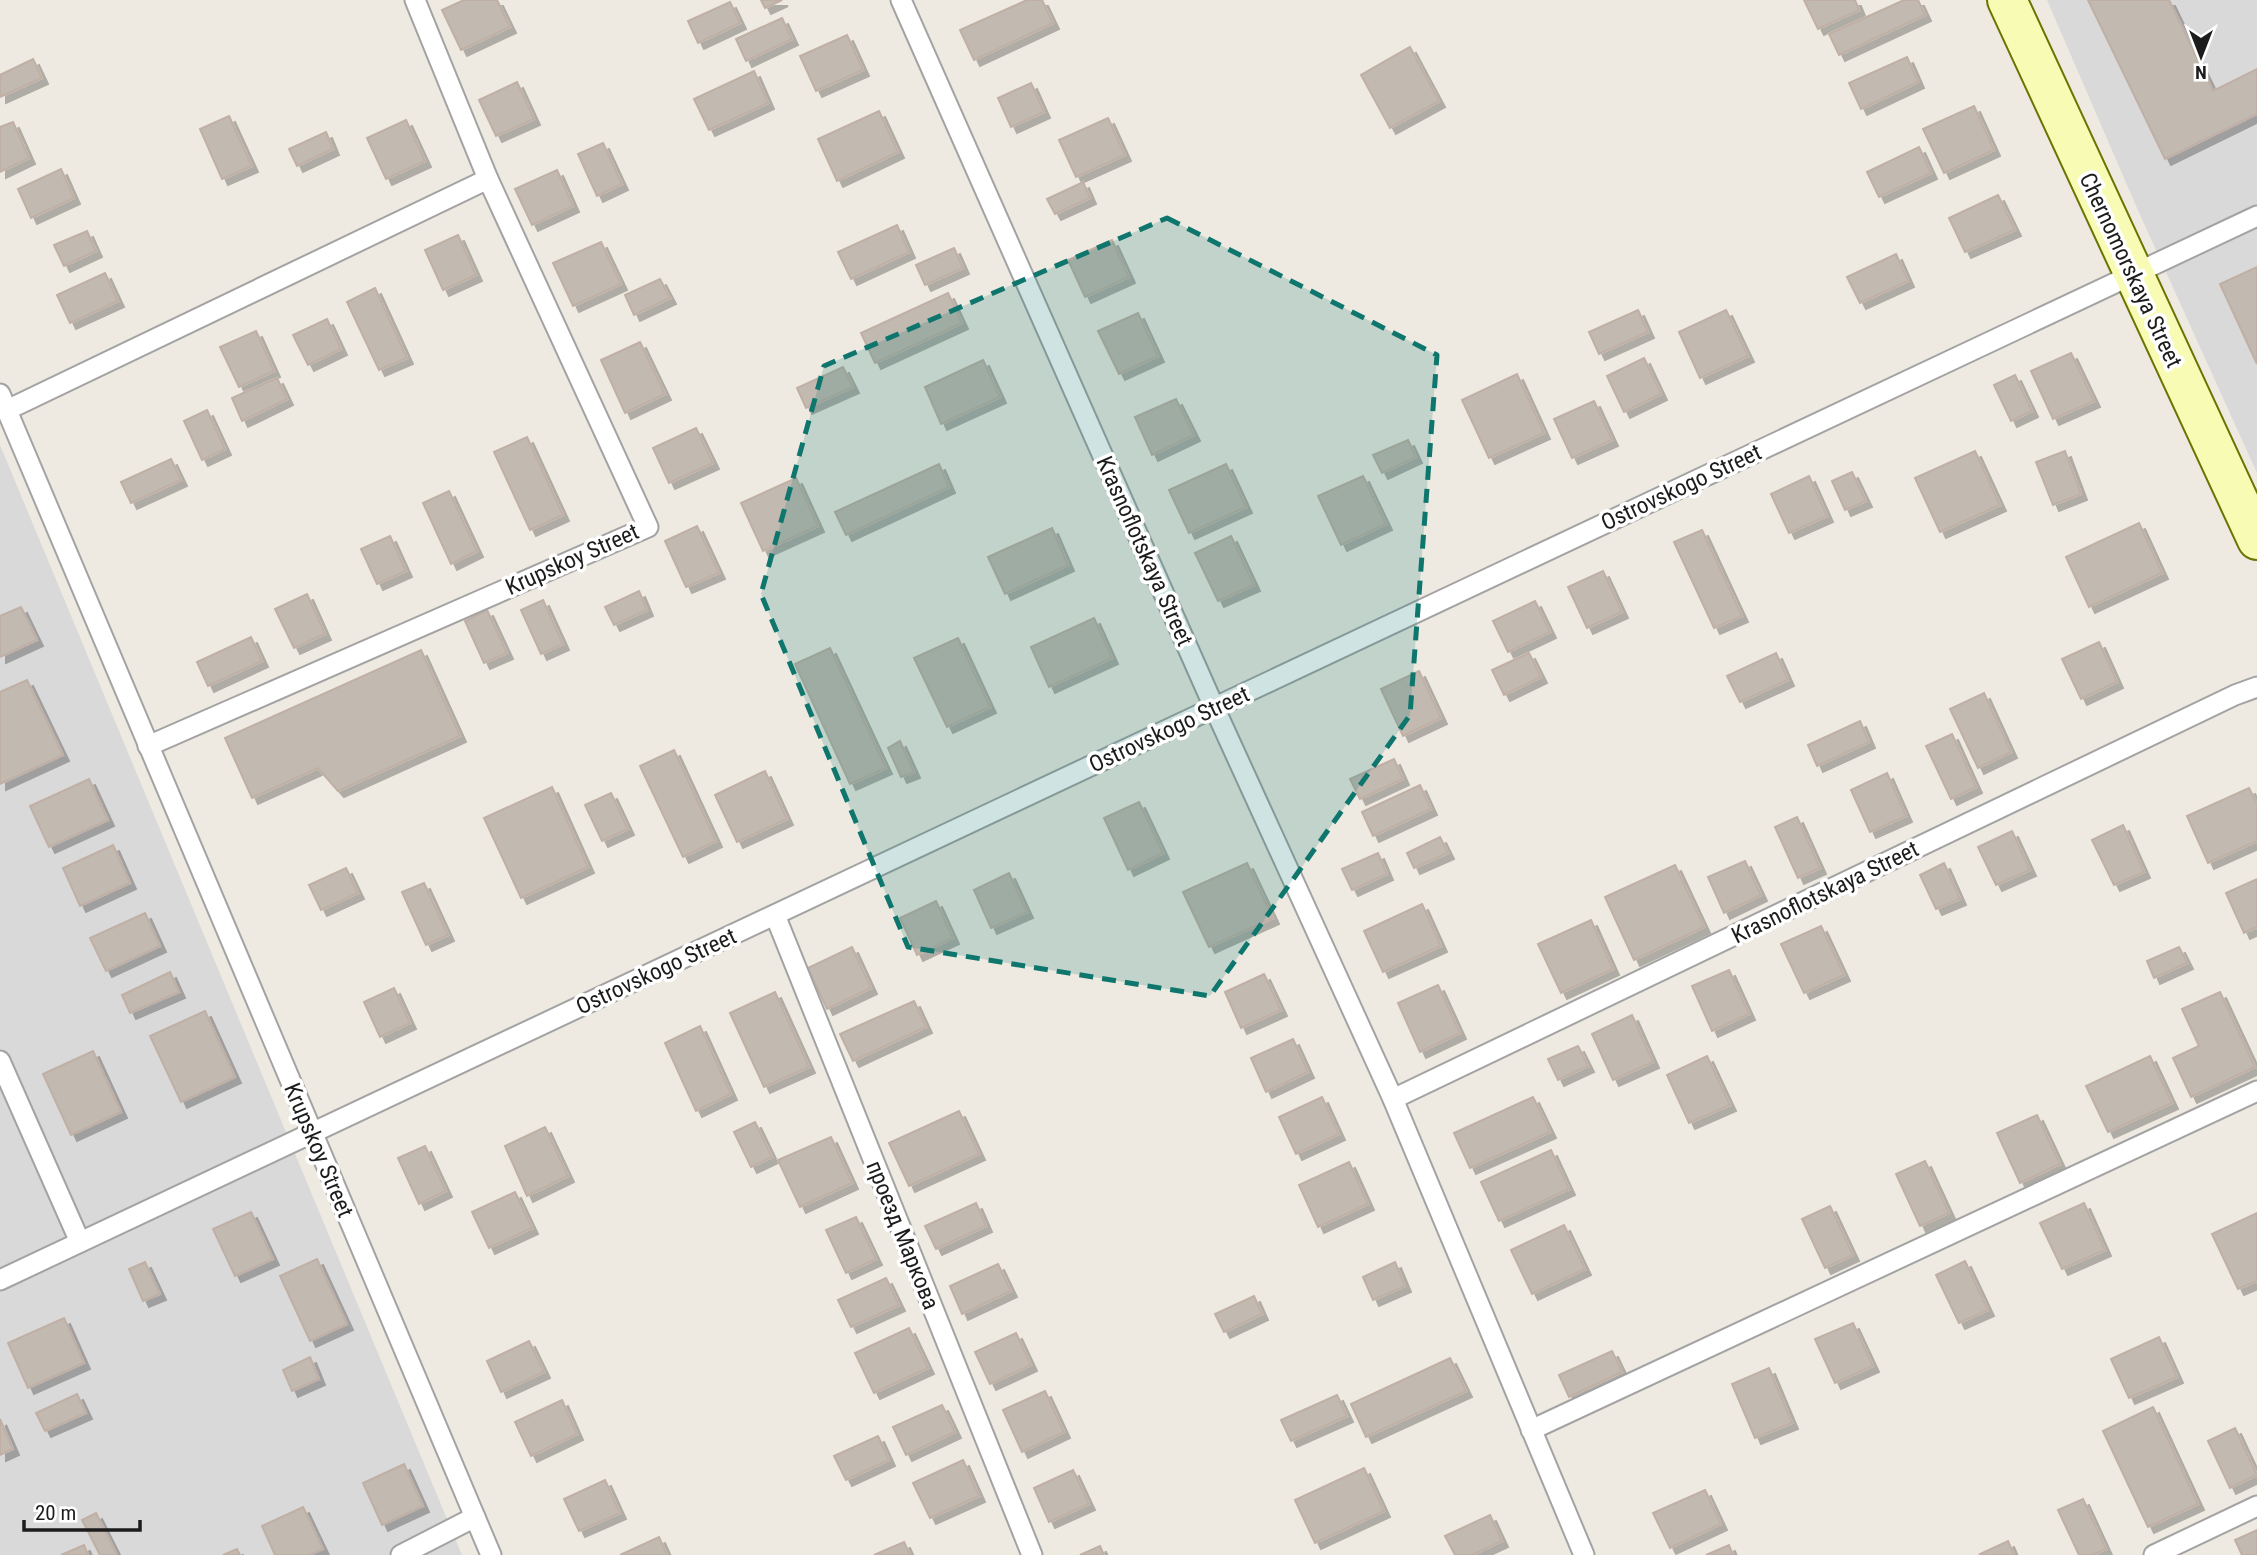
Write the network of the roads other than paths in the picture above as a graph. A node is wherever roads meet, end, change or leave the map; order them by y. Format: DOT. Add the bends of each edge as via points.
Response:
graph roads {
  1 [pos="415,0"];
  2 [pos="901,0"];
  3 [pos="2007,0"];
  4 [pos="488,179"];
  5 [pos="2257,216"];
  6 [pos="2132,274"];
  7 [pos="4,402"];
  8 [pos="2257,540"];
  9 [pos="2257,687"];
  10 [pos="1214,707"];
  11 [pos="148,746"];
  12 [pos="775,915"];
  13 [pos="0,1061"];
  14 [pos="2257,1091"];
  15 [pos="1394,1099"];
  16 [pos="312,1133"];
  17 [pos="80,1242"];
  18 [pos="0,1280"];
  19 [pos="1531,1430"];
  20 [pos="2257,1506"];
  21 [pos="475,1517"];
  22 [pos="401,1555"];
  23 [pos="491,1555"];
  24 [pos="1032,1555"];
  25 [pos="1584,1555"];
  26 [pos="2154,1555"];
  1 -- 4 [label="lane, Krupskoy Street"];
  2 -- 10 [label="lane, Krasnoflotskaya Street"];
  3 -- 6 [label="main road, Chernomorskaya Street"];
  4 -- 7 [label="lane, Krupskoy Street"];
  4 -- 11 [label="lane, Krupskoy Street" via="648,527"];
  5 -- 6 [label="lane, Ostrovskogo Street"];
  6 -- 8 [label="main road, Chernomorskaya Street"];
  6 -- 10 [label="lane, Ostrovskogo Street"];
  7 -- 11 [label="lane, Krupskoy Street"];
  9 -- 15 [label="lane, Krasnoflotskaya Street"];
  10 -- 12 [label="lane, Ostrovskogo Street"];
  10 -- 15 [label="lane, Krasnoflotskaya Street"];
  11 -- 16 [label="lane, Krupskoy Street"];
  12 -- 16 [label="lane, Ostrovskogo Street"];
  12 -- 24 [label="lane, проезд Маркова"];
  13 -- 17 [label="lane"];
  14 -- 19 [label="lane"];
  15 -- 19 [label="lane, Krasnoflotskaya Street"];
  16 -- 17 [label="lane, Ostrovskogo Street"];
  16 -- 21 [label="lane, Krupskoy Street"];
  17 -- 18 [label="lane, Ostrovskogo Street"];
  19 -- 25 [label="lane, Krasnoflotskaya Street"];
  20 -- 26 [label="lane"];
  21 -- 22 [label="lane"];
  21 -- 23 [label="lane, Krupskoy Street"];
}
